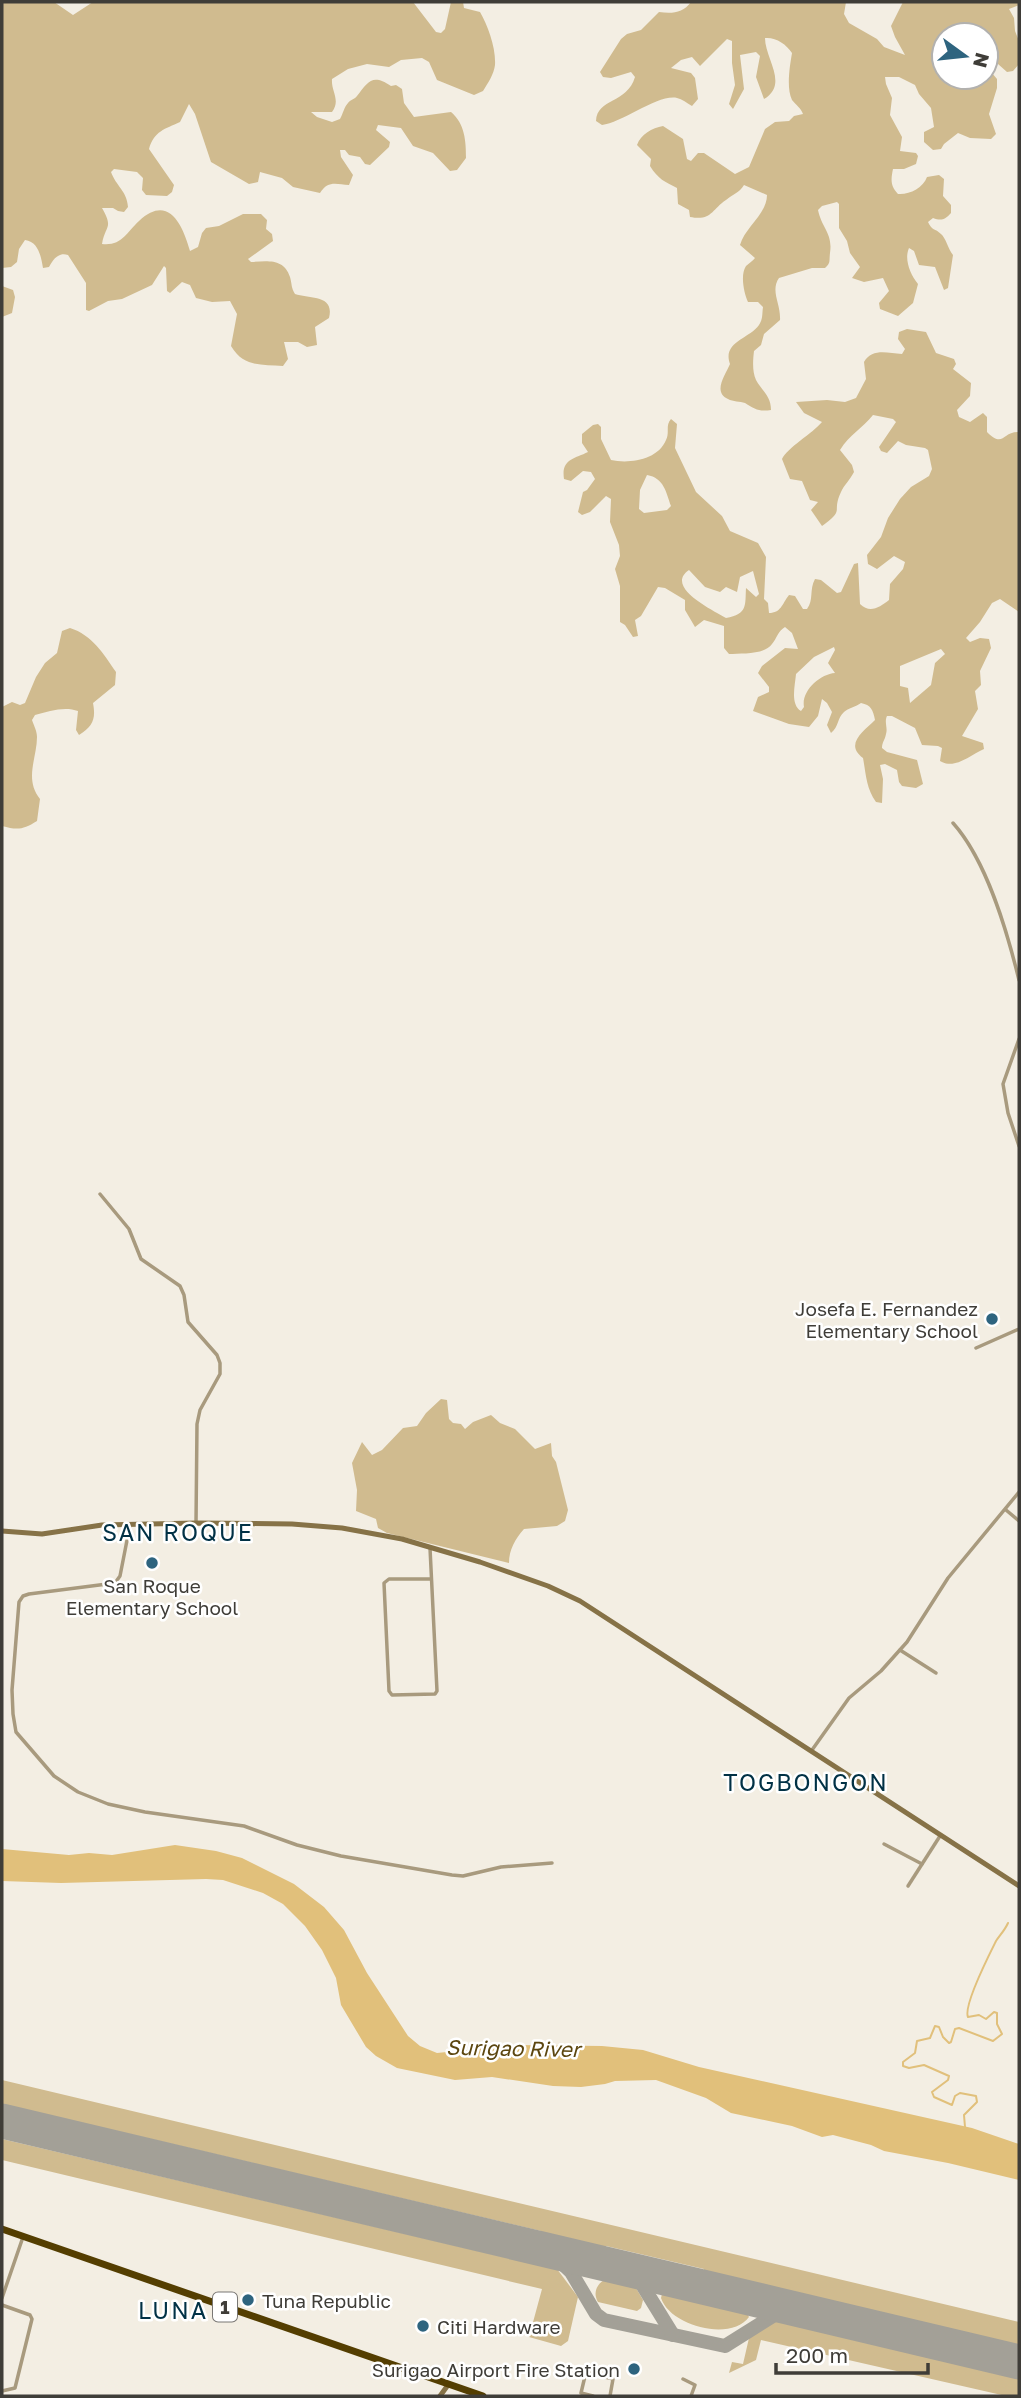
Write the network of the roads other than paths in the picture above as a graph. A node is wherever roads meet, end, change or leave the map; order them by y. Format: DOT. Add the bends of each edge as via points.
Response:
graph roads {
  1 [pos="953,823"];
  2 [pos="1019,980"];
  3 [pos="1019,1039"];
  4 [pos="1019,1146"];
  5 [pos="100,1194"];
  6 [pos="1019,1328"];
  7 [pos="976,1348"];
  8 [pos="1019,1492"];
  9 [pos="1006,1510"];
  10 [pos="1019,1521"];
  11 [pos="196,1523"];
  12 [pos="130,1525"];
  13 [pos="2,1531"];
  14 [pos="430,1547"];
  15 [pos="430,1579"];
  16 [pos="900,1650"];
  17 [pos="936,1673"];
  18 [pos="811,1752"];
  19 [pos="940,1836"];
  20 [pos="884,1843"];
  21 [pos="552,1863"];
  22 [pos="922,1864"];
  23 [pos="908,1886"];
  24 [pos="1019,1886"];
  25 [pos="2,2229"];
  26 [pos="23,2237"];
  27 [pos="2,2298"];
  28 [pos="2,2305"];
  29 [pos="683,2379"];
  30 [pos="449,2385"];
  31 [pos="2,2391"];
  32 [pos="440,2396"];
  33 [pos="483,2396"];
  34 [pos="593,2396"];
  35 [pos="610,2396"];
  36 [pos="691,2396"];
  1 -- 2 [label="street" via="965,838 1003,919"];
  3 -- 4 [label="street" via="1003,1083"];
  5 -- 11 [label="street" via="129,1229 141,1259 183,1290 188,1322 220,1363 220,1374 197,1424"];
  6 -- 7 [label="street"];
  8 -- 9 [label="street"];
  9 -- 10 [label="street"];
  9 -- 16 [label="street" via="948,1578"];
  11 -- 12 [label="street"];
  11 -- 14 [label="street" via="317,1526 364,1531"];
  12 -- 13 [label="street" via="42,1534"];
  12 -- 21 [label="street" via="115,1583 23,1595 19,1602 14,1725 20,1739 62,1783 122,1807 244,1826 311,1850 387,1864 463,1876"];
  14 -- 15 [label="street"];
  14 -- 18 [label="street" via="522,1576 580,1601"];
  15 -- 15 [label="street" via="438,1691 392,1695 384,1583 389,1579"];
  16 -- 17 [label="street"];
  16 -- 18 [label="street" via="849,1698"];
  18 -- 19 [label="street"];
  19 -- 22 [label="street"];
  19 -- 24 [label="street"];
  20 -- 22 [label="street"];
  22 -- 23 [label="street"];
  25 -- 26 [label="highway, 1"];
  26 -- 27 [label="street"];
  26 -- 30 [label="highway, 1"];
  28 -- 31 [label="street" via="32,2319 15,2388"];
  29 -- 36 [label="street" via="695,2385"];
  30 -- 32 [label="street"];
  30 -- 33 [label="highway, 1"];
  34 -- 35 [label="street" via="580,2393 586,2372 614,2381"];
}
